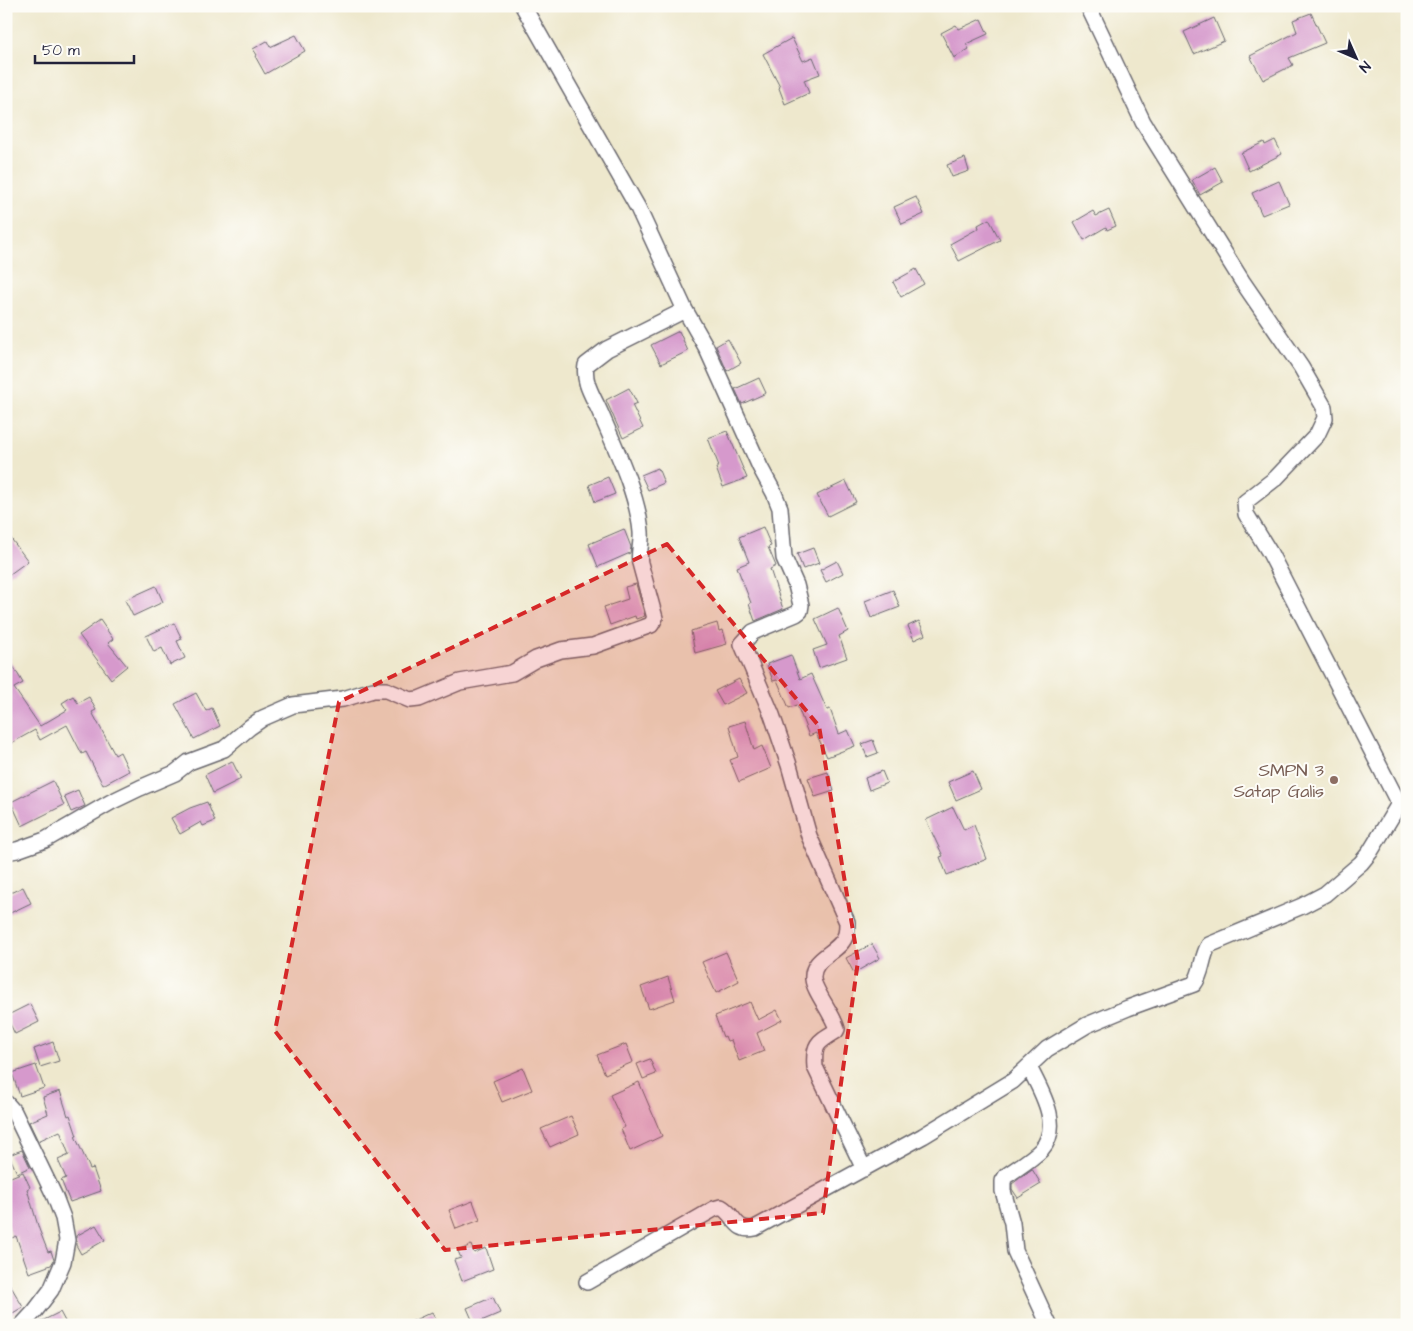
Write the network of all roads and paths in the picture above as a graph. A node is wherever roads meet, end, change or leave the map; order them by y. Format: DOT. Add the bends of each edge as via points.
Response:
graph roads {
  1 [pos="523,6"];
  2 [pos="1088,6"];
  3 [pos="684,310"];
  4 [pos="1403,802"];
  5 [pos="6,852"];
  6 [pos="1029,1067"];
  7 [pos="6,1102"];
  8 [pos="864,1169"];
  9 [pos="587,1282"];
  10 [pos="22,1325"];
  11 [pos="1049,1325"];
  1 -- 3 [label="street" via="638,208"];
  2 -- 4 [label="street" via="1143,122 1324,407 1324,418 1317,435 1276,478 1245,502 1246,514"];
  3 -- 5 [label="street" via="607,349 586,365 584,374 635,503 642,541 640,563 655,618 651,625 593,646 560,650 512,673 460,682 419,699 410,700 386,690 373,690 343,699 293,705 263,718 224,749 189,762 176,772 111,802 45,840"];
  3 -- 8 [label="street" via="706,348 780,508 784,558 801,605 796,614 753,632 742,644 772,715 809,836 847,922 841,943 818,962 814,970 813,981 837,1029 819,1041 814,1057 815,1067"];
  4 -- 6 [label="street" via="1361,863 1325,894 1214,942 1205,951 1198,980 1194,984 1087,1025 1047,1049"];
  6 -- 8 [label="street" via="1013,1081"];
  6 -- 11 [label="street" via="1046,1102 1051,1124 1048,1140 1041,1150 1006,1176 1003,1191 1012,1223 1015,1251"];
  7 -- 10 [label="street" via="14,1112 55,1197 67,1240 63,1262 51,1290"];
  8 -- 9 [label="street" via="755,1228 747,1230 739,1226 725,1209 714,1209"];
}
